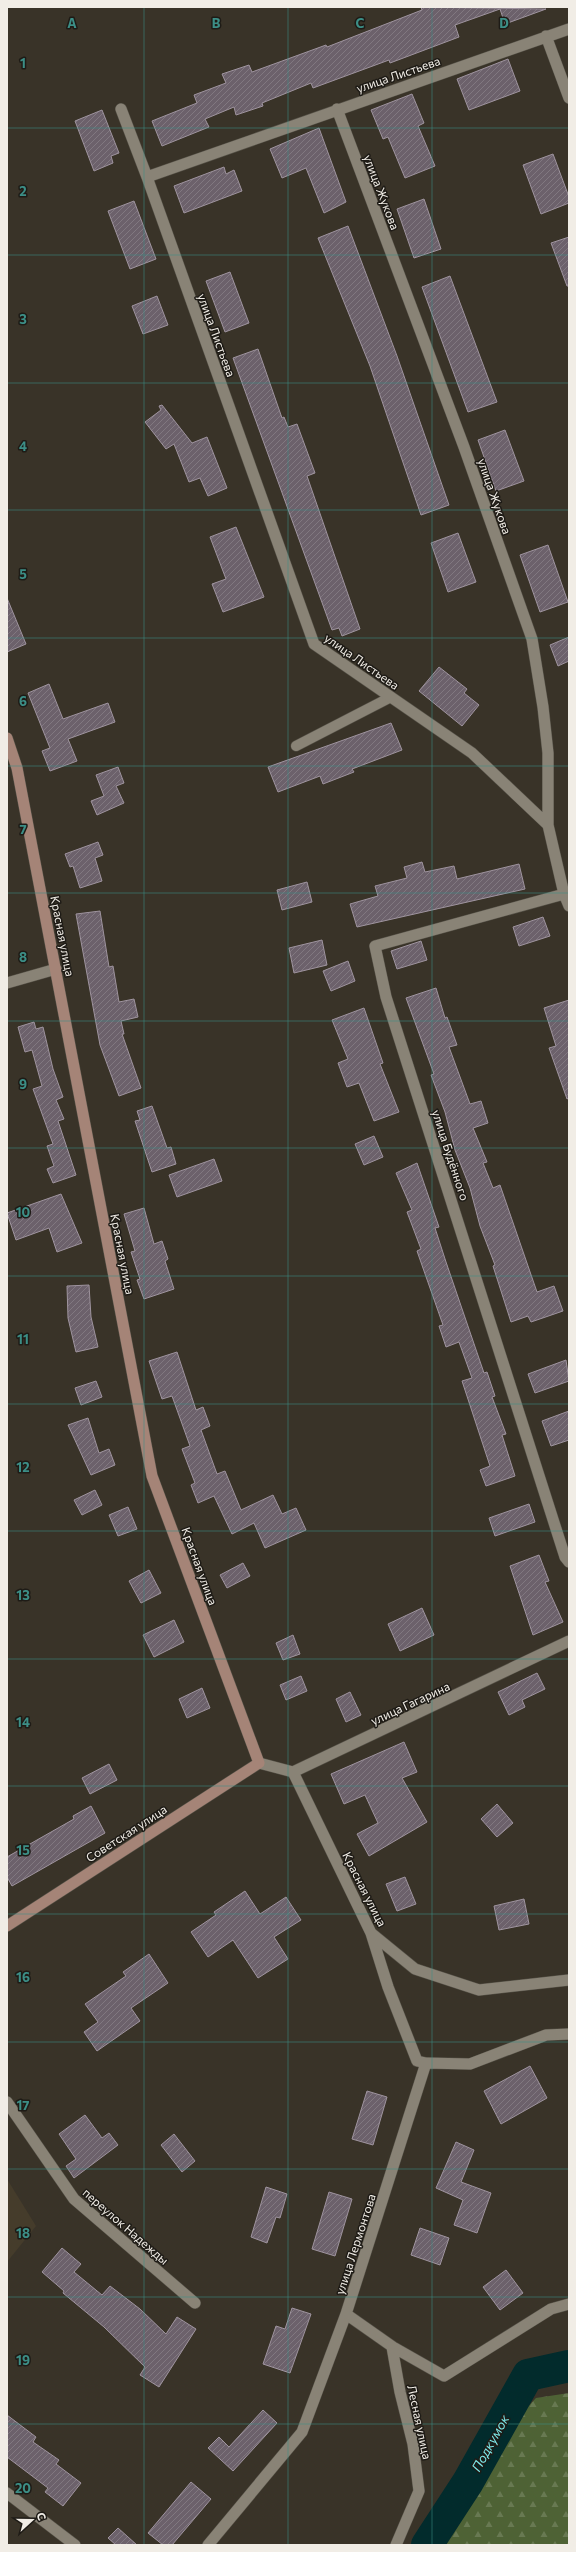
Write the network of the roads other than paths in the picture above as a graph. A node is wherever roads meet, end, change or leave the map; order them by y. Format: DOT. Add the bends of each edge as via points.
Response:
graph roads {
  1 [pos="569,29"];
  2 [pos="546,36"];
  3 [pos="569,98"];
  4 [pos="121,109"];
  5 [pos="337,109"];
  6 [pos="147,177"];
  7 [pos="391,697"];
  8 [pos="7,738"];
  9 [pos="296,746"];
  10 [pos="548,825"];
  11 [pos="566,895"];
  12 [pos="569,906"];
  13 [pos="56,969"];
  14 [pos="7,983"];
  15 [pos="569,1562"];
  16 [pos="569,1641"];
  17 [pos="259,1762"];
  18 [pos="293,1772"];
  19 [pos="7,1926"];
  20 [pos="371,1933"];
  21 [pos="569,1980"];
  22 [pos="569,2034"];
  23 [pos="426,2063"];
  24 [pos="7,2102"];
  25 [pos="195,2303"];
  26 [pos="569,2304"];
  27 [pos="346,2314"];
  28 [pos="392,2347"];
  29 [pos="7,2493"];
  30 [pos="75,2545"];
  31 [pos="208,2545"];
  32 [pos="396,2545"];
  1 -- 2 [label="street, улица Листьева"];
  2 -- 3 [label="street"];
  2 -- 5 [label="street, улица Листьева"];
  4 -- 6 [label="street"];
  5 -- 6 [label="street, улица Листьева"];
  5 -- 10 [label="street, улица Жукова" via="464,447 532,639 548,753"];
  6 -- 7 [label="street, улица Листьева" via="314,644"];
  7 -- 9 [label="lane"];
  7 -- 10 [label="street, улица Листьева" via="472,752"];
  8 -- 13 [label="main road, Красная улица" via="17,768"];
  10 -- 11 [label="street, улица Жукова"];
  11 -- 12 [label="street, улица Жукова"];
  11 -- 15 [label="street, улица Будённого" via="375,946 386,997"];
  13 -- 14 [label="street"];
  13 -- 17 [label="main road, Красная улица" via="152,1476"];
  16 -- 18 [label="street, улица Гагарина"];
  17 -- 18 [label="street"];
  17 -- 19 [label="main road, Советская улица"];
  18 -- 20 [label="street, Красная улица"];
  20 -- 21 [label="street, Красная улица" via="415,1969 479,1990"];
  20 -- 23 [label="street" via="388,1987 417,2061"];
  22 -- 23 [label="street" via="546,2035 470,2064"];
  23 -- 27 [label="street, улица Лермонтова"];
  24 -- 25 [label="street, переулок Надежды" via="74,2199"];
  26 -- 28 [label="street" via="551,2309 444,2376"];
  27 -- 28 [label="street"];
  27 -- 31 [label="street, улица Лермонтова" via="302,2432"];
  28 -- 32 [label="street, Лесная улица" via="413,2444 419,2491"];
  29 -- 30 [label="street"];
}
